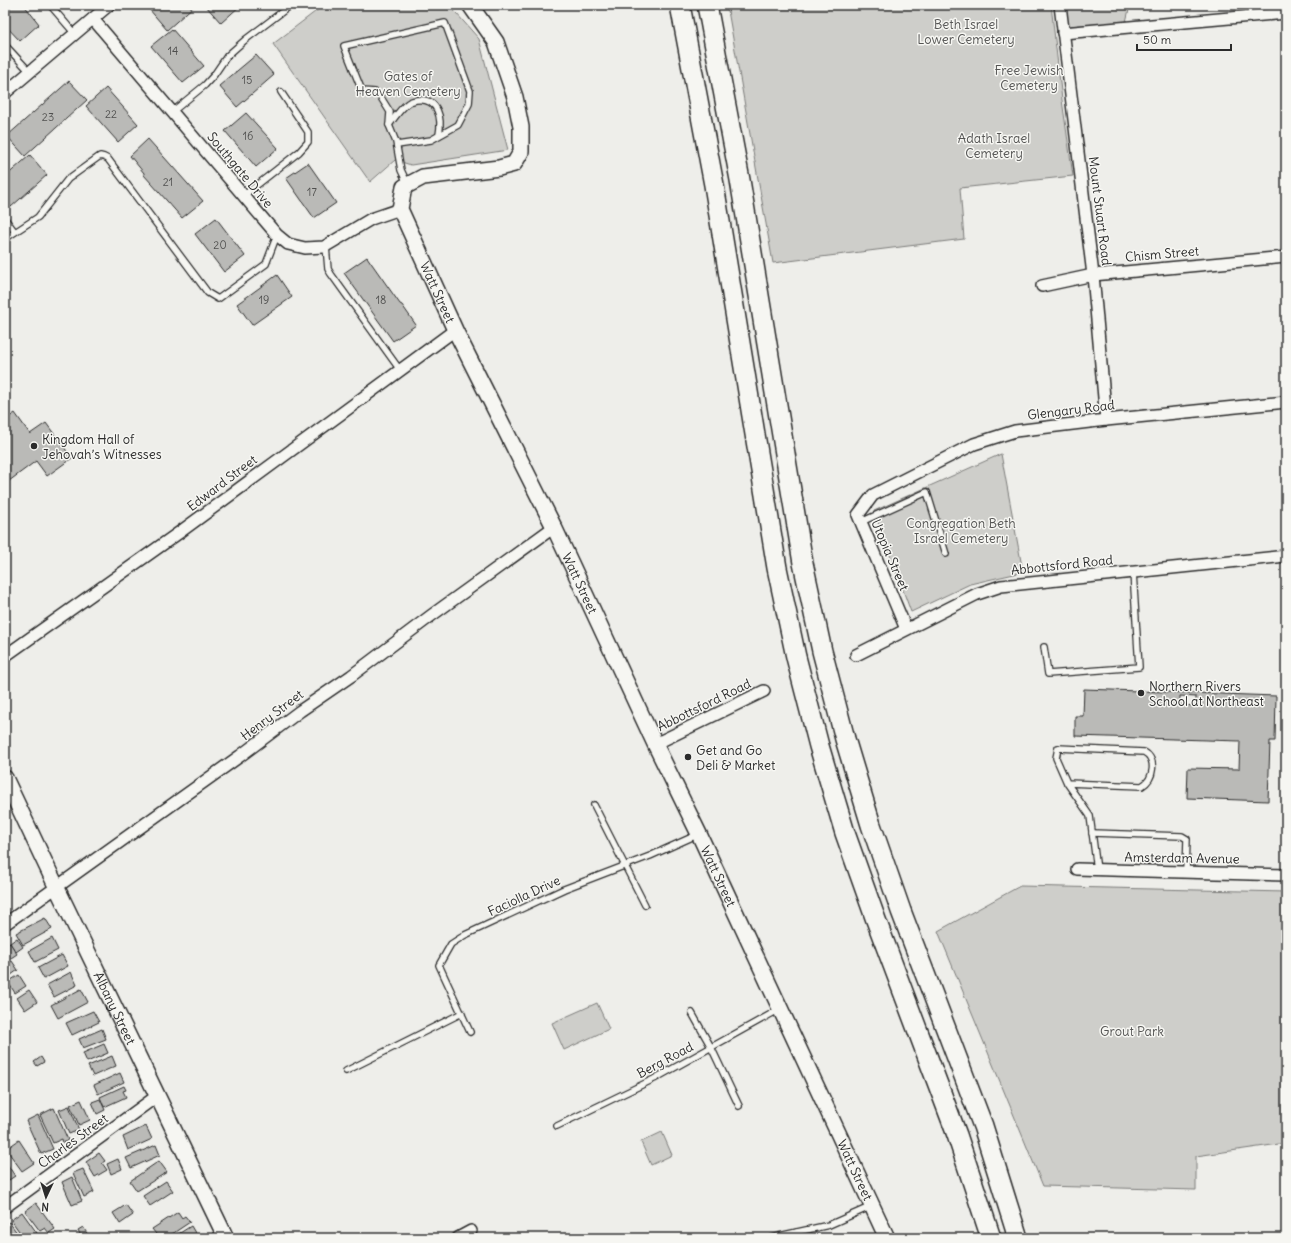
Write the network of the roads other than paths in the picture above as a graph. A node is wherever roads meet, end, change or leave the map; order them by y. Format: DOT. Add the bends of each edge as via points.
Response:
graph roads {
  1 [pos="50,5"];
  2 [pos="108,5"];
  3 [pos="291,5"];
  4 [pos="470,5"];
  5 [pos="680,5"];
  6 [pos="707,5"];
  7 [pos="1060,5"];
  8 [pos="1286,13"];
  9 [pos="93,19"];
  10 [pos="1064,33"];
  11 [pos="75,34"];
  12 [pos="5,45"];
  13 [pos="30,72"];
  14 [pos="281,92"];
  15 [pos="5,93"];
  16 [pos="172,112"];
  17 [pos="389,125"];
  18 [pos="439,135"];
  19 [pos="397,145"];
  20 [pos="408,185"];
  21 [pos="243,196"];
  22 [pos="400,209"];
  23 [pos="5,219"];
  24 [pos="15,232"];
  25 [pos="277,235"];
  26 [pos="5,239"];
  27 [pos="326,246"];
  28 [pos="1286,257"];
  29 [pos="1093,275"];
  30 [pos="1042,286"];
  31 [pos="455,330"];
  32 [pos="400,370"];
  33 [pos="1286,402"];
  34 [pos="1106,420"];
  35 [pos="873,495"];
  36 [pos="860,522"];
  37 [pos="554,527"];
  38 [pos="946,554"];
  39 [pos="1286,556"];
  40 [pos="1133,572"];
  41 [pos="906,629"];
  42 [pos="1044,647"];
  43 [pos="856,655"];
  44 [pos="5,656"];
  45 [pos="764,691"];
  46 [pos="655,744"];
  47 [pos="5,778"];
  48 [pos="1067,783"];
  49 [pos="594,805"];
  50 [pos="1092,833"];
  51 [pos="699,834"];
  52 [pos="626,866"];
  53 [pos="1077,869"];
  54 [pos="1097,870"];
  55 [pos="1186,872"];
  56 [pos="1286,875"];
  57 [pos="56,886"];
  58 [pos="645,905"];
  59 [pos="5,924"];
  60 [pos="780,1009"];
  61 [pos="462,1013"];
  62 [pos="692,1013"];
  63 [pos="470,1032"];
  64 [pos="711,1047"];
  65 [pos="346,1071"];
  66 [pos="157,1096"];
  67 [pos="739,1106"];
  68 [pos="557,1126"];
  69 [pos="872,1206"];
  70 [pos="5,1207"];
  71 [pos="471,1231"];
  72 [pos="796,1232"];
  73 [pos="225,1238"];
  74 [pos="458,1238"];
  75 [pos="772,1238"];
  76 [pos="799,1238"];
  77 [pos="887,1238"];
  78 [pos="990,1238"];
  79 [pos="1018,1238"];
  1 -- 11 [label="lane"];
  2 -- 9 [label="street"];
  3 -- 16 [label="lane" via="227,56 205,86"];
  4 -- 20 [label="street" via="496,42 515,96 521,127 521,152 514,164 423,177"];
  5 -- 78 [label="highway" via="714,184 776,560 800,672 821,754 846,833 876,920 958,1135"];
  6 -- 79 [label="highway" via="740,180 803,563 822,651 871,825 982,1126"];
  7 -- 10 [label="street, Mount Stuart Road"];
  8 -- 10 [label="street"];
  9 -- 11 [label="street"];
  9 -- 16 [label="street, Southgate Drive"];
  10 -- 29 [label="street, Mount Stuart Road"];
  11 -- 13 [label="street"];
  12 -- 13 [label="lane"];
  13 -- 15 [label="street"];
  14 -- 21 [label="lane" via="308,132 308,142"];
  16 -- 21 [label="street, Southgate Drive"];
  17 -- 18 [label="lane" via="409,102 421,100 433,104 439,112"];
  17 -- 18 [label="lane" via="390,112 375,92 362,91 344,46 445,23 470,91 468,104 458,125"];
  17 -- 19 [label="lane"];
  18 -- 19 [label="lane" via="431,140"];
  19 -- 20 [label="lane" via="401,170"];
  20 -- 22 [label="street" via="404,188"];
  21 -- 25 [label="street, Southgate Drive"];
  22 -- 27 [label="street, Southgate Drive" via="371,219"];
  22 -- 31 [label="street, Watt Street"];
  23 -- 24 [label="lane"];
  24 -- 25 [label="lane" via="38,217 68,179 100,156 104,156 208,293 218,299 266,264"];
  24 -- 26 [label="lane"];
  25 -- 27 [label="street, Southgate Drive" via="288,244 305,248"];
  27 -- 32 [label="lane" via="328,269"];
  28 -- 29 [label="street, Chism Street"];
  29 -- 30 [label="street, Chism Street"];
  29 -- 34 [label="street, Mount Stuart Road"];
  31 -- 32 [label="street, Edward Street"];
  31 -- 37 [label="street, Watt Street"];
  32 -- 44 [label="street, Edward Street" via="180,532"];
  33 -- 34 [label="street, Glengary Road"];
  34 -- 35 [label="street, Glengary Road" via="1015,431 974,444"];
  35 -- 36 [label="street, Utopia Street" via="858,515"];
  36 -- 38 [label="lane" via="927,492"];
  36 -- 41 [label="street, Utopia Street"];
  37 -- 46 [label="street, Watt Street"];
  37 -- 57 [label="street, Henry Street" via="351,676"];
  39 -- 40 [label="street, Abbottsford Road"];
  40 -- 41 [label="street, Abbottsford Road" via="1001,586 977,594"];
  40 -- 42 [label="lane" via="1139,667 1048,674"];
  41 -- 43 [label="street, Abbottsford Road"];
  45 -- 46 [label="street, Abbottsford Road"];
  46 -- 51 [label="street, Watt Street"];
  47 -- 57 [label="street, Albany Street"];
  48 -- 48 [label="lane" via="1056,758 1058,748 1144,752 1152,760 1151,778 1142,786"];
  48 -- 50 [label="lane" via="1090,816"];
  49 -- 52 [label="lane"];
  50 -- 54 [label="lane"];
  50 -- 55 [label="lane" via="1182,836 1187,839"];
  51 -- 52 [label="lane, Faciolla Drive"];
  51 -- 60 [label="street, Watt Street"];
  52 -- 58 [label="lane"];
  52 -- 61 [label="lane, Faciolla Drive" via="564,889 464,935 451,944 439,965"];
  53 -- 54 [label="street, Amsterdam Avenue"];
  54 -- 55 [label="street, Amsterdam Avenue"];
  55 -- 56 [label="street, Amsterdam Avenue"];
  57 -- 59 [label="street, Henry Street"];
  57 -- 66 [label="street, Albany Street"];
  60 -- 64 [label="lane, Berg Road"];
  60 -- 69 [label="street, Watt Street"];
  61 -- 63 [label="lane, Faciolla Drive"];
  61 -- 65 [label="lane"];
  62 -- 64 [label="lane"];
  64 -- 67 [label="lane"];
  64 -- 68 [label="lane, Berg Road" via="654,1079"];
  66 -- 70 [label="street, Charles Street"];
  66 -- 73 [label="street, Albany Street"];
  69 -- 72 [label="lane" via="829,1226"];
  69 -- 77 [label="street, Watt Street"];
  71 -- 74 [label="street"];
  72 -- 75 [label="lane"];
  72 -- 76 [label="lane"];
}
